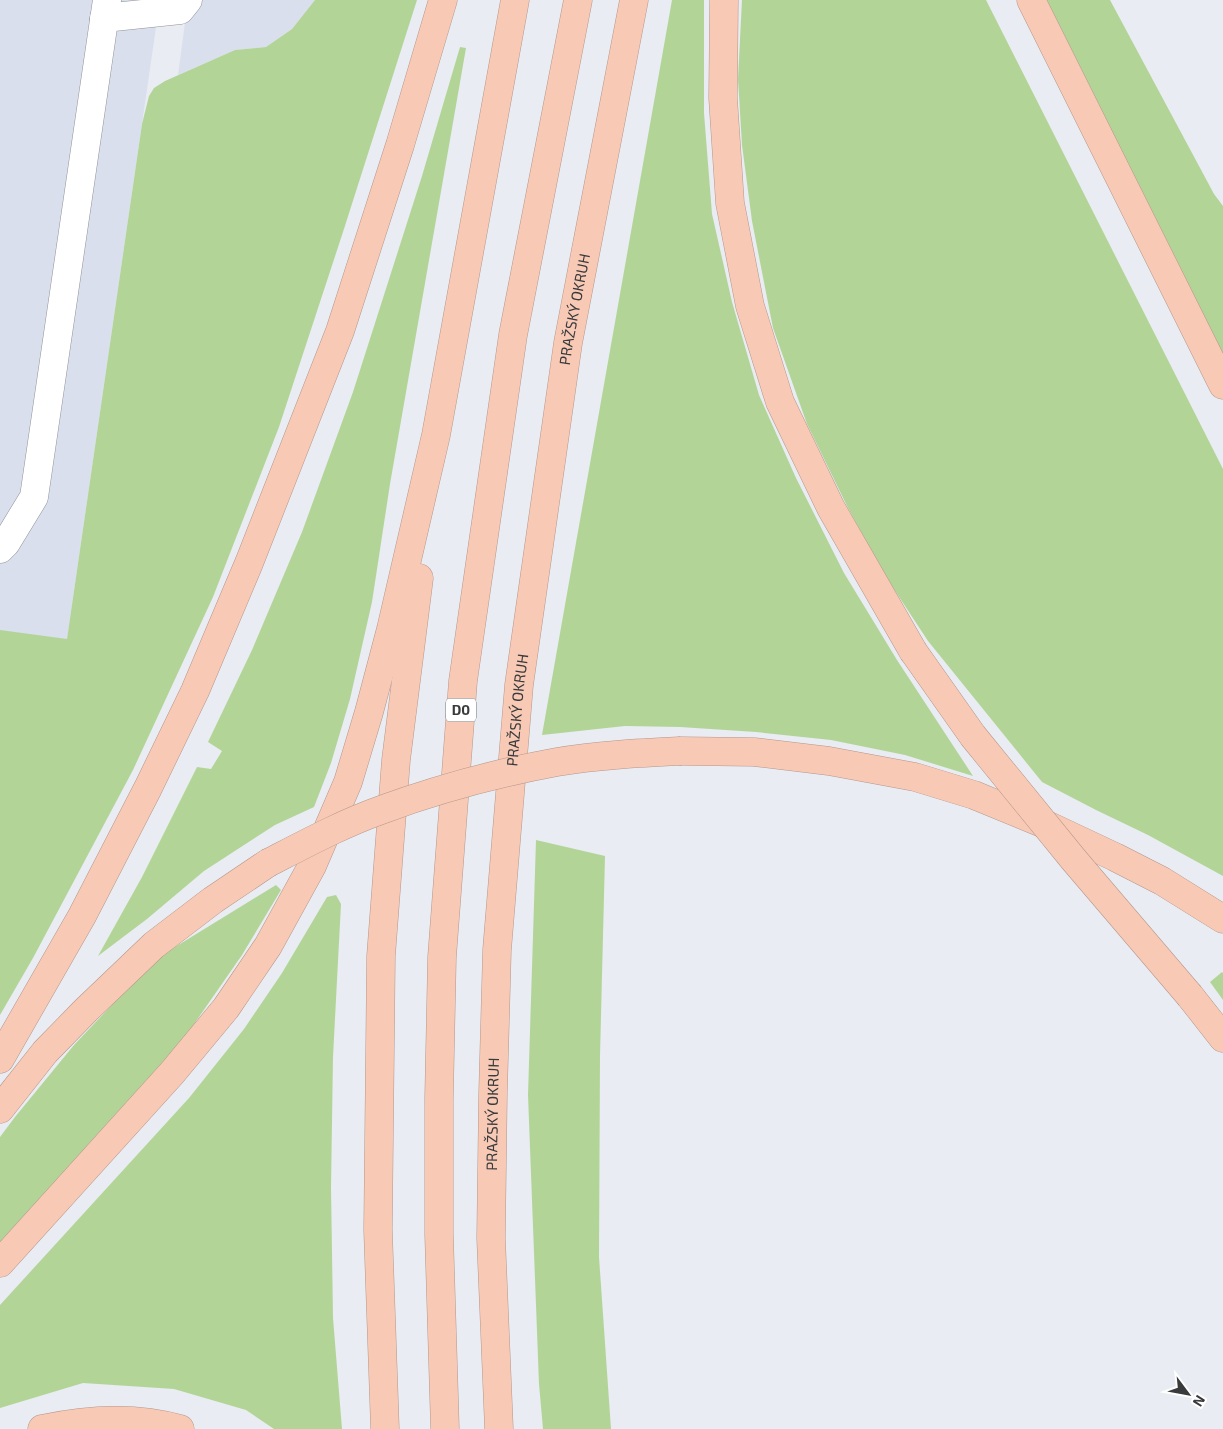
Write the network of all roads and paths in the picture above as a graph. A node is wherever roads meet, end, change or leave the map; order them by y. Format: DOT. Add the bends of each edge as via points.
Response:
graph roads {
  1 [pos="188,0"];
  2 [pos="443,0"];
  3 [pos="515,0"];
  4 [pos="578,0"];
  5 [pos="634,0"];
  6 [pos="724,0"];
  7 [pos="1031,0"];
  8 [pos="106,9"];
  9 [pos="1223,386"];
  10 [pos="436,435"];
  11 [pos="0,549"];
  12 [pos="1115,857"];
  13 [pos="1223,910"];
  14 [pos="1223,919"];
  15 [pos="1223,1038"];
  16 [pos="0,1059"];
  17 [pos="0,1109"];
  18 [pos="0,1263"];
  19 [pos="42,1429"];
  20 [pos="180,1429"];
  21 [pos="385,1429"];
  22 [pos="445,1429"];
  23 [pos="499,1429"];
  1 -- 8 [label="lane" via="180,10"];
  2 -- 16 [label="highway" via="340,331 250,563 195,691 148,788 82,916"];
  3 -- 10 [label="highway"];
  4 -- 22 [label="highway, D0" via="513,335 463,681 442,976 439,1234"];
  5 -- 23 [label="highway, PRAŽSKÝ OKRUH" via="568,344 519,685 497,950 493,1093 492,1238"];
  6 -- 15 [label="highway, bridge" via="723,98 730,203 750,306 780,402 830,508 913,651 973,736"];
  7 -- 9 [label="highway"];
  8 -- 11 [label="lane" via="34,498"];
  10 -- 18 [label="highway" via="370,712 348,782 312,866 268,946 226,1008 172,1073"];
  10 -- 21 [label="highway" via="396,760 381,956 378,1230"];
  12 -- 13 [label="highway" via="1172,882"];
  12 -- 14 [label="highway" via="1162,881"];
  12 -- 17 [label="highway, bridge" via="974,796 915,777 829,760 754,752 681,751 619,754 498,774 380,810 268,863 154,945 45,1052"];
  19 -- 20 [label="highway" via="104,1420 139,1421"];
}
